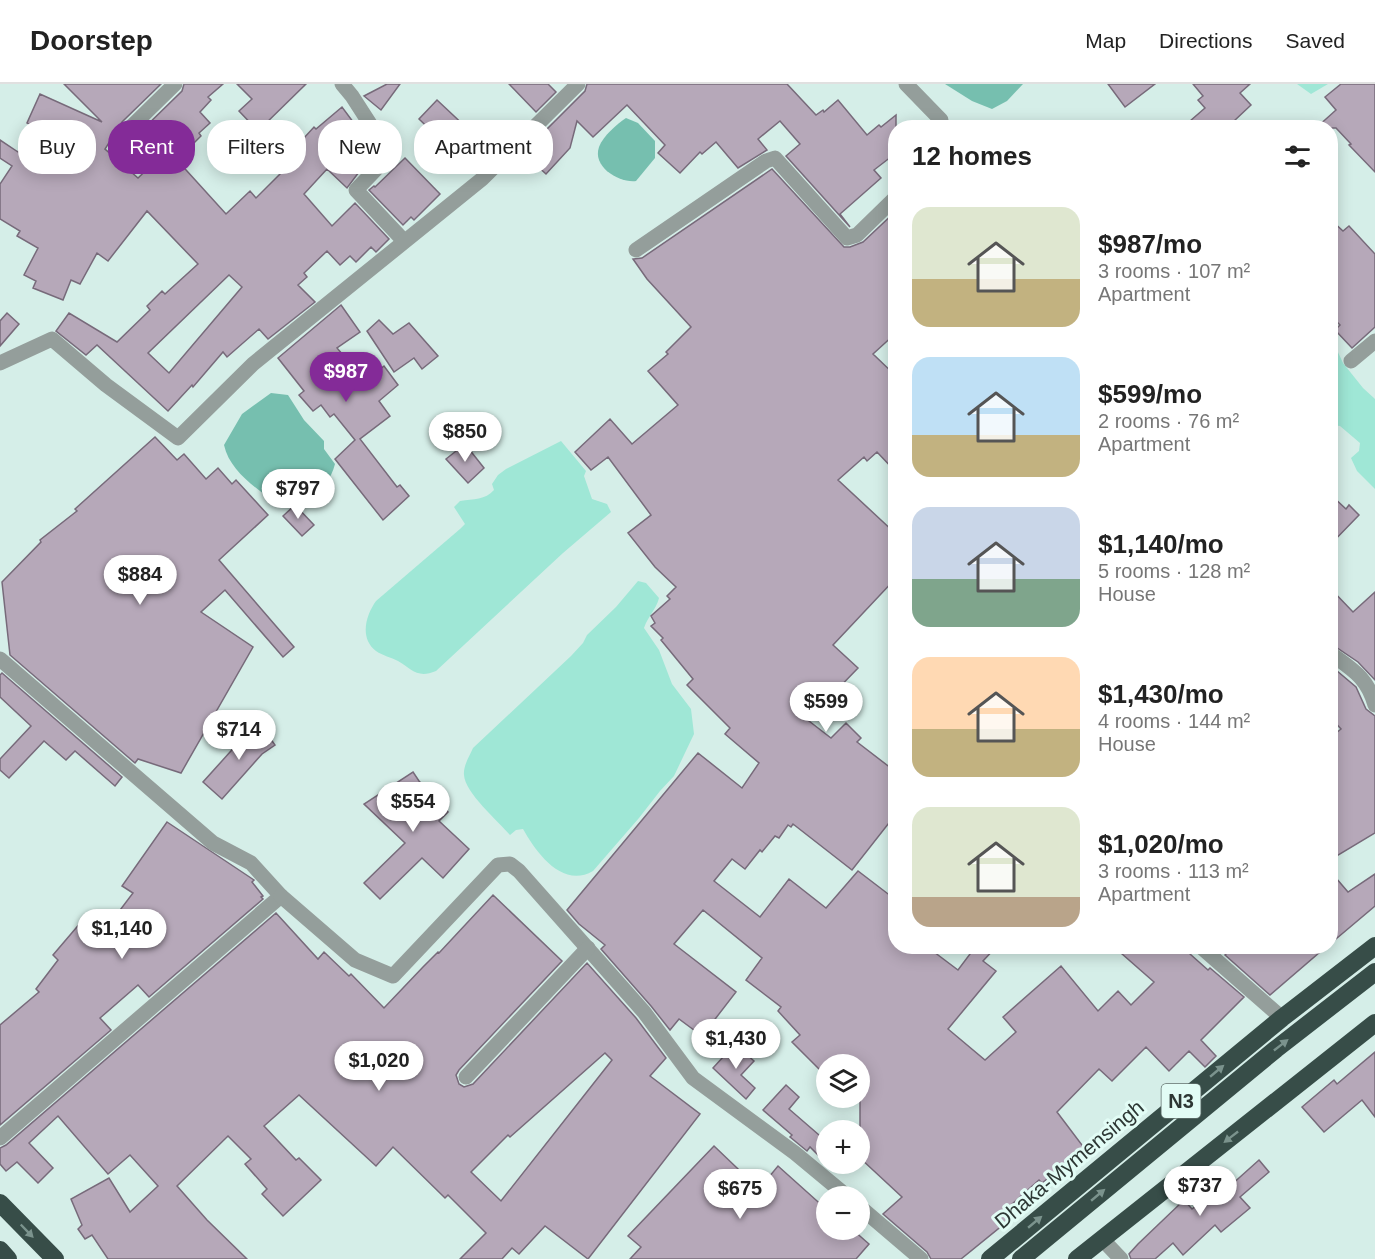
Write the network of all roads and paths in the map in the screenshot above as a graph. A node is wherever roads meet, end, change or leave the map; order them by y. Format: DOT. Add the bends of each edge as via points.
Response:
graph roads {
  1 [pos="175,84"];
  2 [pos="342,84"];
  3 [pos="578,84"];
  4 [pos="906,84"];
  5 [pos="138,120"];
  6 [pos="940,120"];
  7 [pos="888,205"];
  8 [pos="404,241"];
  9 [pos="636,250"];
  10 [pos="1375,341"];
  11 [pos="1351,361"];
  12 [pos="0,363"];
  13 [pos="0,659"];
  14 [pos="1338,659"];
  15 [pos="1375,705"];
  16 [pos="281,896"];
  17 [pos="1375,946"];
  18 [pos="588,948"];
  19 [pos="1209,954"];
  20 [pos="1375,972"];
  21 [pos="1282,1018"];
  22 [pos="1375,1023"];
  23 [pos="466,1077"];
  24 [pos="0,1138"];
  25 [pos="835,1186"];
  26 [pos="0,1203"];
  27 [pos="870,1216"];
  28 [pos="1102,1239"];
  29 [pos="0,1250"];
  30 [pos="8,1259"];
  31 [pos="55,1259"];
  32 [pos="921,1259"];
  33 [pos="990,1259"];
  34 [pos="1021,1259"];
  35 [pos="1077,1259"];
  36 [pos="1121,1259"];
  1 -- 5 [label="street"];
  2 -- 8 [label="street" via="381,141 379,166 356,190"];
  3 -- 8 [label="street" via="482,179"];
  4 -- 6 [label="street"];
  7 -- 9 [label="street" via="857,235 847,238 775,158"];
  8 -- 12 [label="street" via="253,364 178,438 52,339"];
  10 -- 11 [label="street"];
  13 -- 16 [label="street" via="213,843 252,863"];
  14 -- 15 [label="street" via="1370,688"];
  16 -- 18 [label="street" via="355,960 393,976 498,865 510,864"];
  16 -- 24 [label="street"];
  17 -- 21 [label="highway, Dhaka-Mymensingh / N3"];
  18 -- 23 [label="street"];
  18 -- 25 [label="street" via="644,1012 693,1078"];
  19 -- 21 [label="street"];
  34 -- 20 [label="highway, one-way" via="1276,1048"];
  33 -- 21 [label="highway, Dhaka-Mymensingh / N3, one-way"];
  22 -- 28 [label="highway, one-way"];
  26 -- 31 [label="highway, one-way"];
  27 -- 32 [label="street"];
  28 -- 35 [label="highway"];
  28 -- 36 [label="street"];
  29 -- 30 [label="highway"];
}
